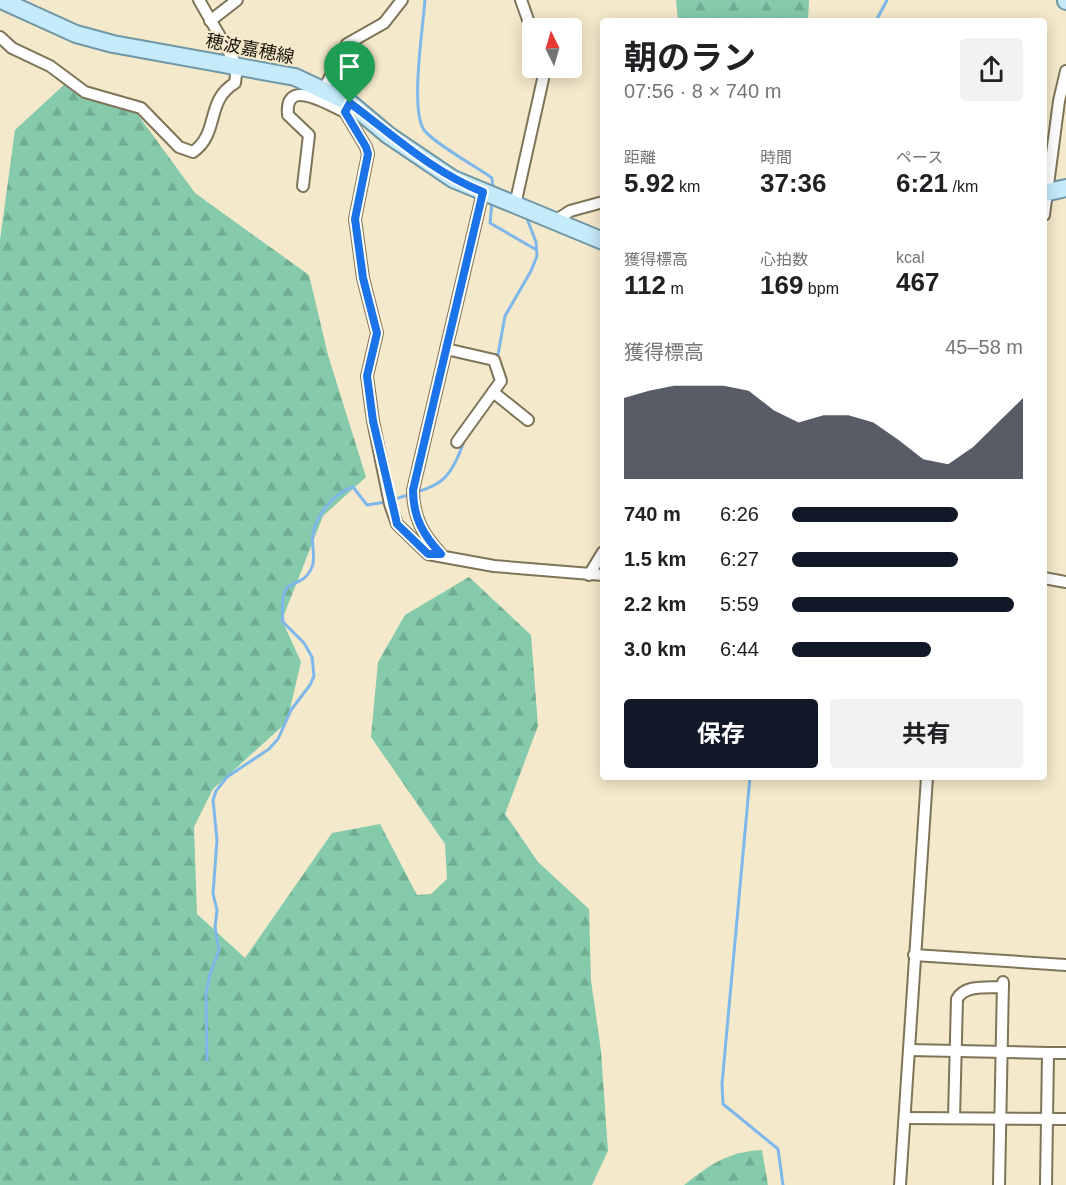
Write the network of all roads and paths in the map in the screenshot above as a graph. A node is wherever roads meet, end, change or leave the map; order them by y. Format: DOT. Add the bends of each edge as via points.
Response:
graph roads {
  1 [pos="1,0"];
  2 [pos="199,0"];
  3 [pos="206,0"];
  4 [pos="237,0"];
  5 [pos="402,0"];
  6 [pos="521,0"];
  7 [pos="527,18"];
  8 [pos="210,21"];
  9 [pos="0,37"];
  10 [pos="237,66"];
  11 [pos="1066,71"];
  12 [pos="543,78"];
  13 [pos="324,89"];
  14 [pos="348,108"];
  15 [pos="303,186"];
  16 [pos="1047,186"];
  17 [pos="1066,188"];
  18 [pos="483,192"];
  19 [pos="1047,193"];
  20 [pos="600,203"];
  21 [pos="515,205"];
  22 [pos="555,221"];
  23 [pos="600,240"];
  24 [pos="446,349"];
  25 [pos="493,392"];
  26 [pos="528,420"];
  27 [pos="457,442"];
  28 [pos="441,554"];
  29 [pos="600,557"];
  30 [pos="589,575"];
  31 [pos="600,575"];
  32 [pos="1047,579"];
  33 [pos="1066,582"];
  34 [pos="927,780"];
  35 [pos="914,955"];
  36 [pos="1066,965"];
  37 [pos="909,1050"];
  38 [pos="955,1051"];
  39 [pos="1002,1052"];
  40 [pos="1048,1053"];
  41 [pos="1066,1053"];
  42 [pos="906,1118"];
  43 [pos="954,1118"];
  44 [pos="1001,1118"];
  45 [pos="1048,1119"];
  46 [pos="1066,1119"];
  47 [pos="900,1185"];
  48 [pos="999,1185"];
  49 [pos="1046,1185"];
  1 -- 10 [label="main road, 穂波嘉穂線" via="76,34"];
  2 -- 8 [label="street"];
  3 -- 8 [label="street"];
  4 -- 8 [label="street"];
  5 -- 13 [label="street" via="384,23 347,44"];
  6 -- 7 [label="street"];
  8 -- 10 [label="street"];
  9 -- 10 [label="street" via="85,92 141,108 187,152 193,152 207,140 218,96 235,83"];
  10 -- 13 [label="main road, 穂波嘉穂線" via="295,77"];
  11 -- 16 [label="street"];
  12 -- 21 [label="street"];
  13 -- 14 [label="main road, 穂波嘉穂線"];
  14 -- 15 [label="street" via="305,94 292,99 288,115 309,135"];
  14 -- 18 [label="main road, 穂波嘉穂線" via="453,179"];
  14 -- 28 [label="street" via="368,154 355,219 363,278 377,333 367,376 373,421 397,524 428,554"];
  17 -- 19 [label="main road"];
  18 -- 21 [label="main road, 穂波嘉穂線"];
  18 -- 24 [label="street"];
  20 -- 22 [label="street" via="570,211"];
  21 -- 22 [label="main road, 穂波嘉穂線"];
  22 -- 23 [label="main road, 穂波嘉穂線"];
  24 -- 25 [label="street" via="494,360 501,381"];
  24 -- 28 [label="street" via="413,490 418,523"];
  25 -- 26 [label="street"];
  25 -- 27 [label="street"];
  28 -- 30 [label="street" via="472,563"];
  29 -- 30 [label="street"];
  30 -- 31 [label="street"];
  32 -- 33 [label="street"];
  34 -- 35 [label="street"];
  35 -- 36 [label="street"];
  35 -- 37 [label="street"];
  37 -- 38 [label="street"];
  37 -- 42 [label="street"];
  38 -- 39 [label="street"];
  38 -- 39 [label="street" via="959,995 969,989 1003,985"];
  38 -- 43 [label="street"];
  39 -- 40 [label="street"];
  39 -- 44 [label="street"];
  40 -- 41 [label="street"];
  40 -- 45 [label="street"];
  42 -- 43 [label="street"];
  42 -- 47 [label="street"];
  43 -- 44 [label="street"];
  44 -- 45 [label="street"];
  44 -- 48 [label="street"];
  45 -- 46 [label="street"];
  45 -- 49 [label="street"];
}
